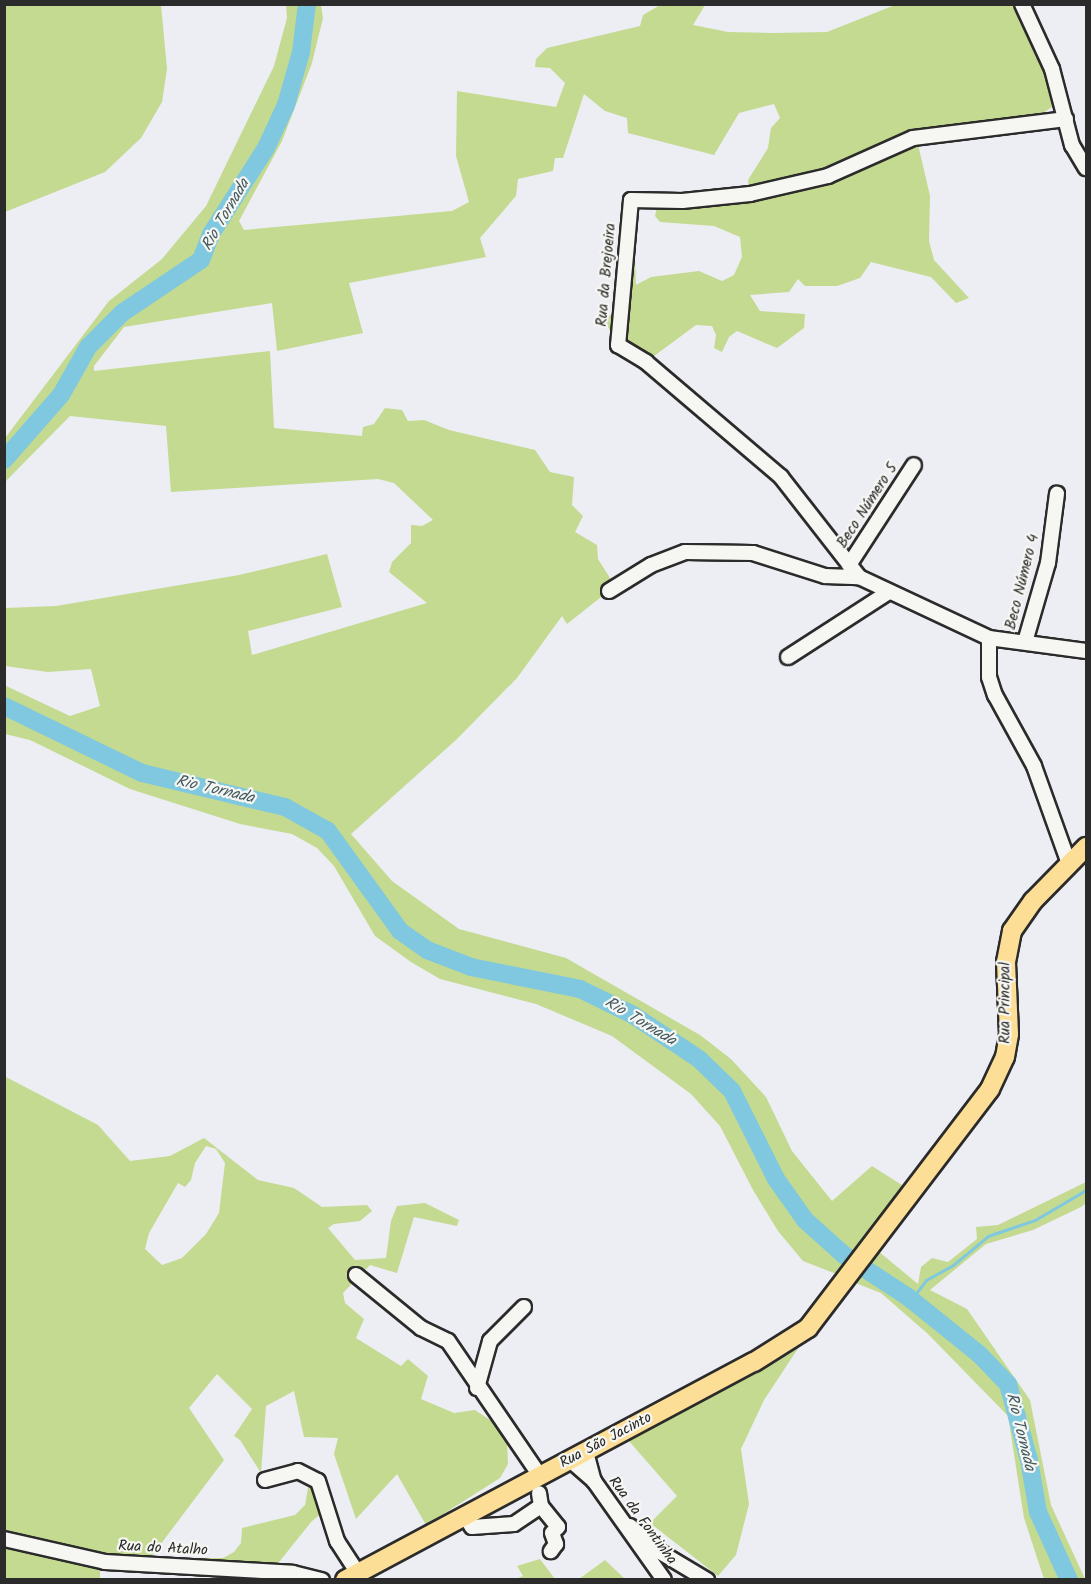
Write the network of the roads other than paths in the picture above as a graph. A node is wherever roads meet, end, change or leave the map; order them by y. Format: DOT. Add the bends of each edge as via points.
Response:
graph roads {
  1 [pos="1022,4"];
  2 [pos="1066,119"];
  3 [pos="1086,168"];
  4 [pos="914,465"];
  5 [pos="1057,495"];
  6 [pos="849,565"];
  7 [pos="859,577"];
  8 [pos="609,591"];
  9 [pos="889,592"];
  10 [pos="989,638"];
  11 [pos="1025,642"];
  12 [pos="1086,651"];
  13 [pos="788,657"];
  14 [pos="1086,847"];
  15 [pos="1069,864"];
  16 [pos="356,1275"];
  17 [pos="849,1279"];
  18 [pos="524,1307"];
  19 [pos="477,1388"];
  20 [pos="578,1456"];
  21 [pos="265,1480"];
  22 [pos="540,1492"];
  23 [pos="465,1516"];
  24 [pos="625,1527"];
  25 [pos="4,1539"];
  26 [pos="551,1551"];
  27 [pos="138,1565"];
  28 [pos="352,1576"];
  29 [pos="139,1580"];
  30 [pos="322,1580"];
  31 [pos="664,1580"];
  32 [pos="707,1580"];
  1 -- 2 [label="street" via="1052,69"];
  2 -- 3 [label="street" via="1072,145"];
  2 -- 6 [label="street, Rua da Brejoeira" via="913,138 828,176 750,194 682,201 631,200 618,345 646,362 781,477"];
  4 -- 6 [label="street, Beco Número 5"];
  5 -- 11 [label="street, Beco Número 4" via="1048,563"];
  6 -- 7 [label="street, Rua da Brejoeira"];
  7 -- 8 [label="street" via="825,576 753,553 685,552 651,565"];
  7 -- 9 [label="street, Rua da Brejoeira"];
  9 -- 10 [label="street, Rua da Brejoeira"];
  9 -- 13 [label="street"];
  10 -- 11 [label="street, Rua da Brejoeira"];
  10 -- 15 [label="street" via="989,677 995,695 1034,766"];
  11 -- 12 [label="street, Rua da Brejoeira"];
  14 -- 15 [label="main road, Rua Principal"];
  15 -- 17 [label="main road, Rua Principal" via="1023,912 1008,941 1009,1034 995,1081"];
  16 -- 19 [label="street" via="421,1328 448,1341"];
  17 -- 20 [label="main road, Rua São Jacinto" via="808,1328 790,1342"];
  18 -- 19 [label="street" via="490,1341"];
  19 -- 22 [label="street"];
  20 -- 22 [label="main road, Rua São Jacinto"];
  20 -- 24 [label="street, Rua da Fontinha"];
  21 -- 28 [label="street" via="298,1471 318,1481"];
  22 -- 23 [label="main road, Rua São Jacinto"];
  22 -- 23 [label="street" via="514,1524 472,1527"];
  22 -- 26 [label="street" via="558,1527 552,1533 556,1544"];
  23 -- 28 [label="main road, Rua São Jacinto"];
  24 -- 31 [label="street, Rua da Fontinha"];
  24 -- 32 [label="street" via="637,1529 660,1552"];
  25 -- 27 [label="street, Rua do Atalho"];
  27 -- 29 [label="street"];
  27 -- 30 [label="street, Rua do Atalho" via="293,1573"];
}
